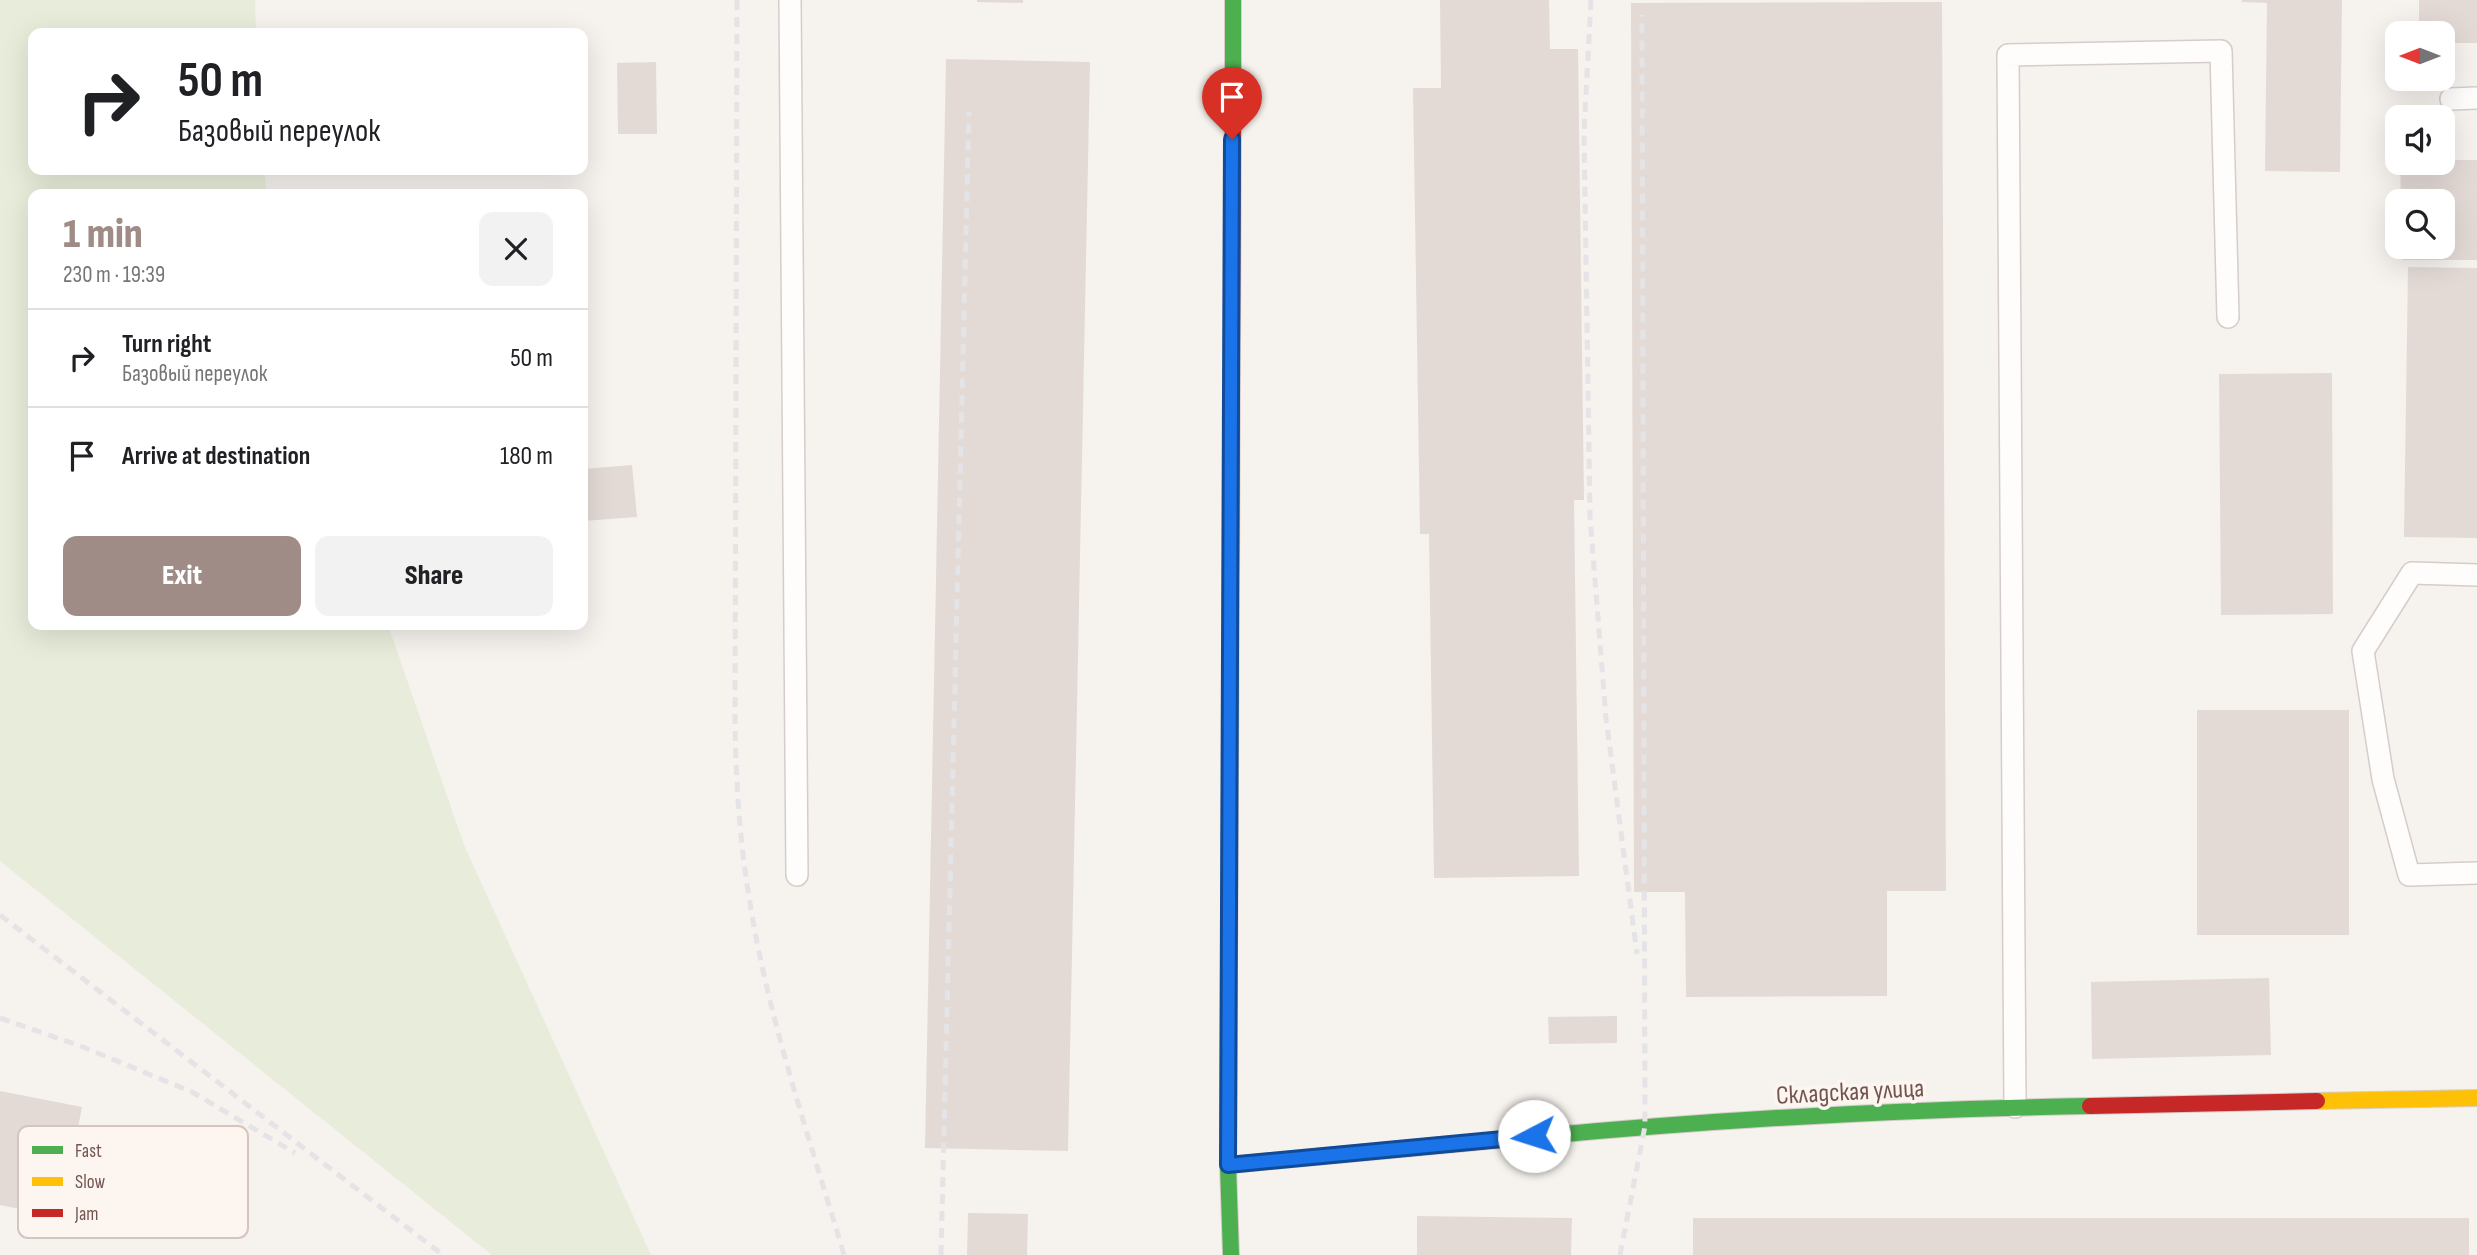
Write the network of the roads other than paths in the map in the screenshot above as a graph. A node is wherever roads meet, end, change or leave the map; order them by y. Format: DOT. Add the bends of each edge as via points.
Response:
graph roads {
  1 [pos="790,0"];
  2 [pos="1233,0"];
  3 [pos="2477,98"];
  4 [pos="2451,99"];
  5 [pos="2228,317"];
  6 [pos="2477,575"];
  7 [pos="2477,873"];
  8 [pos="797,875"];
  9 [pos="2477,1098"];
  10 [pos="2015,1107"];
  11 [pos="1228,1165"];
  12 [pos="1231,1255"];
  1 -- 8 [label="lane"];
  2 -- 11 [label="street"];
  3 -- 4 [label="lane"];
  5 -- 10 [label="lane" via="2221,51 2008,55"];
  6 -- 7 [label="lane" via="2412,573 2363,651 2384,779 2409,875"];
  9 -- 10 [label="street, Складская улица"];
  10 -- 11 [label="street, Складская улица" via="1645,1126"];
  11 -- 12 [label="street"];
}
